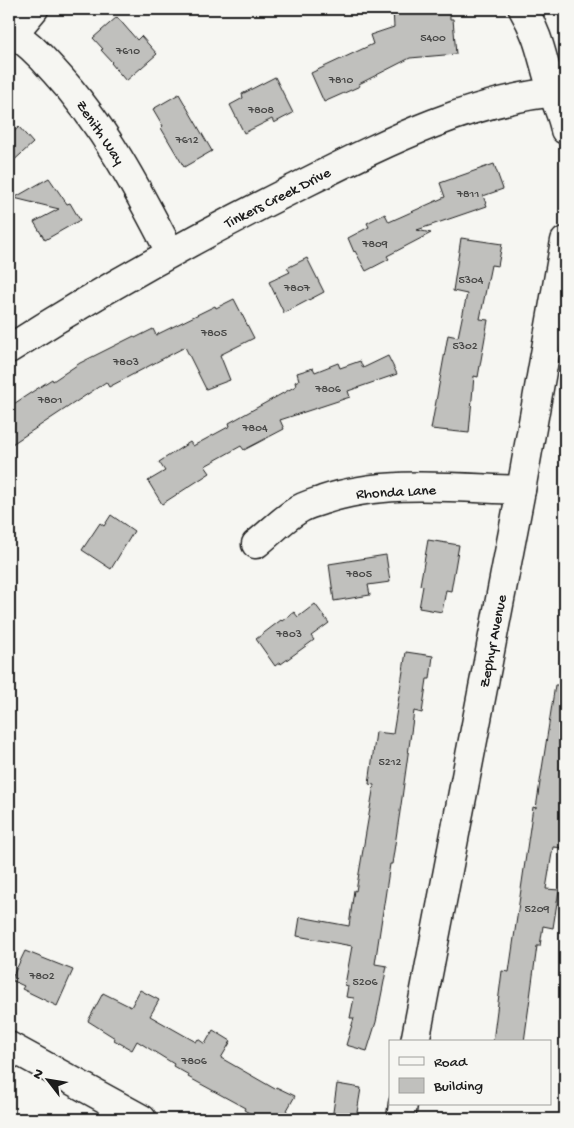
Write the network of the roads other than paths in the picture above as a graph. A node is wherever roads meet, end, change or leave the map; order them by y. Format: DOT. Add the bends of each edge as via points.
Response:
graph roads {
  1 [pos="34,9"];
  2 [pos="523,9"];
  3 [pos="11,32"];
  4 [pos="559,91"];
  5 [pos="565,130"];
  6 [pos="565,240"];
  7 [pos="170,252"];
  8 [pos="9,349"];
  9 [pos="521,490"];
  10 [pos="256,544"];
  11 [pos="415,1040"];
  12 [pos="9,1046"];
  13 [pos="403,1106"];
  14 [pos="142,1119"];
  15 [pos="400,1119"];
  1 -- 3 [label="street"];
  2 -- 4 [label="street"];
  3 -- 7 [label="street, Zenith Way" via="40,56 89,112 122,163"];
  4 -- 5 [label="street"];
  4 -- 7 [label="street, Tinkers Creek Drive" via="467,110 419,129 342,164"];
  6 -- 9 [label="street, Zephyr Avenue"];
  7 -- 8 [label="street, Tinkers Creek Drive"];
  9 -- 10 [label="street, Rhonda Lane" via="406,487 333,496 298,510"];
  9 -- 11 [label="street, Zephyr Avenue"];
  12 -- 14 [label="street"];
  13 -- 15 [label="street"];
}
